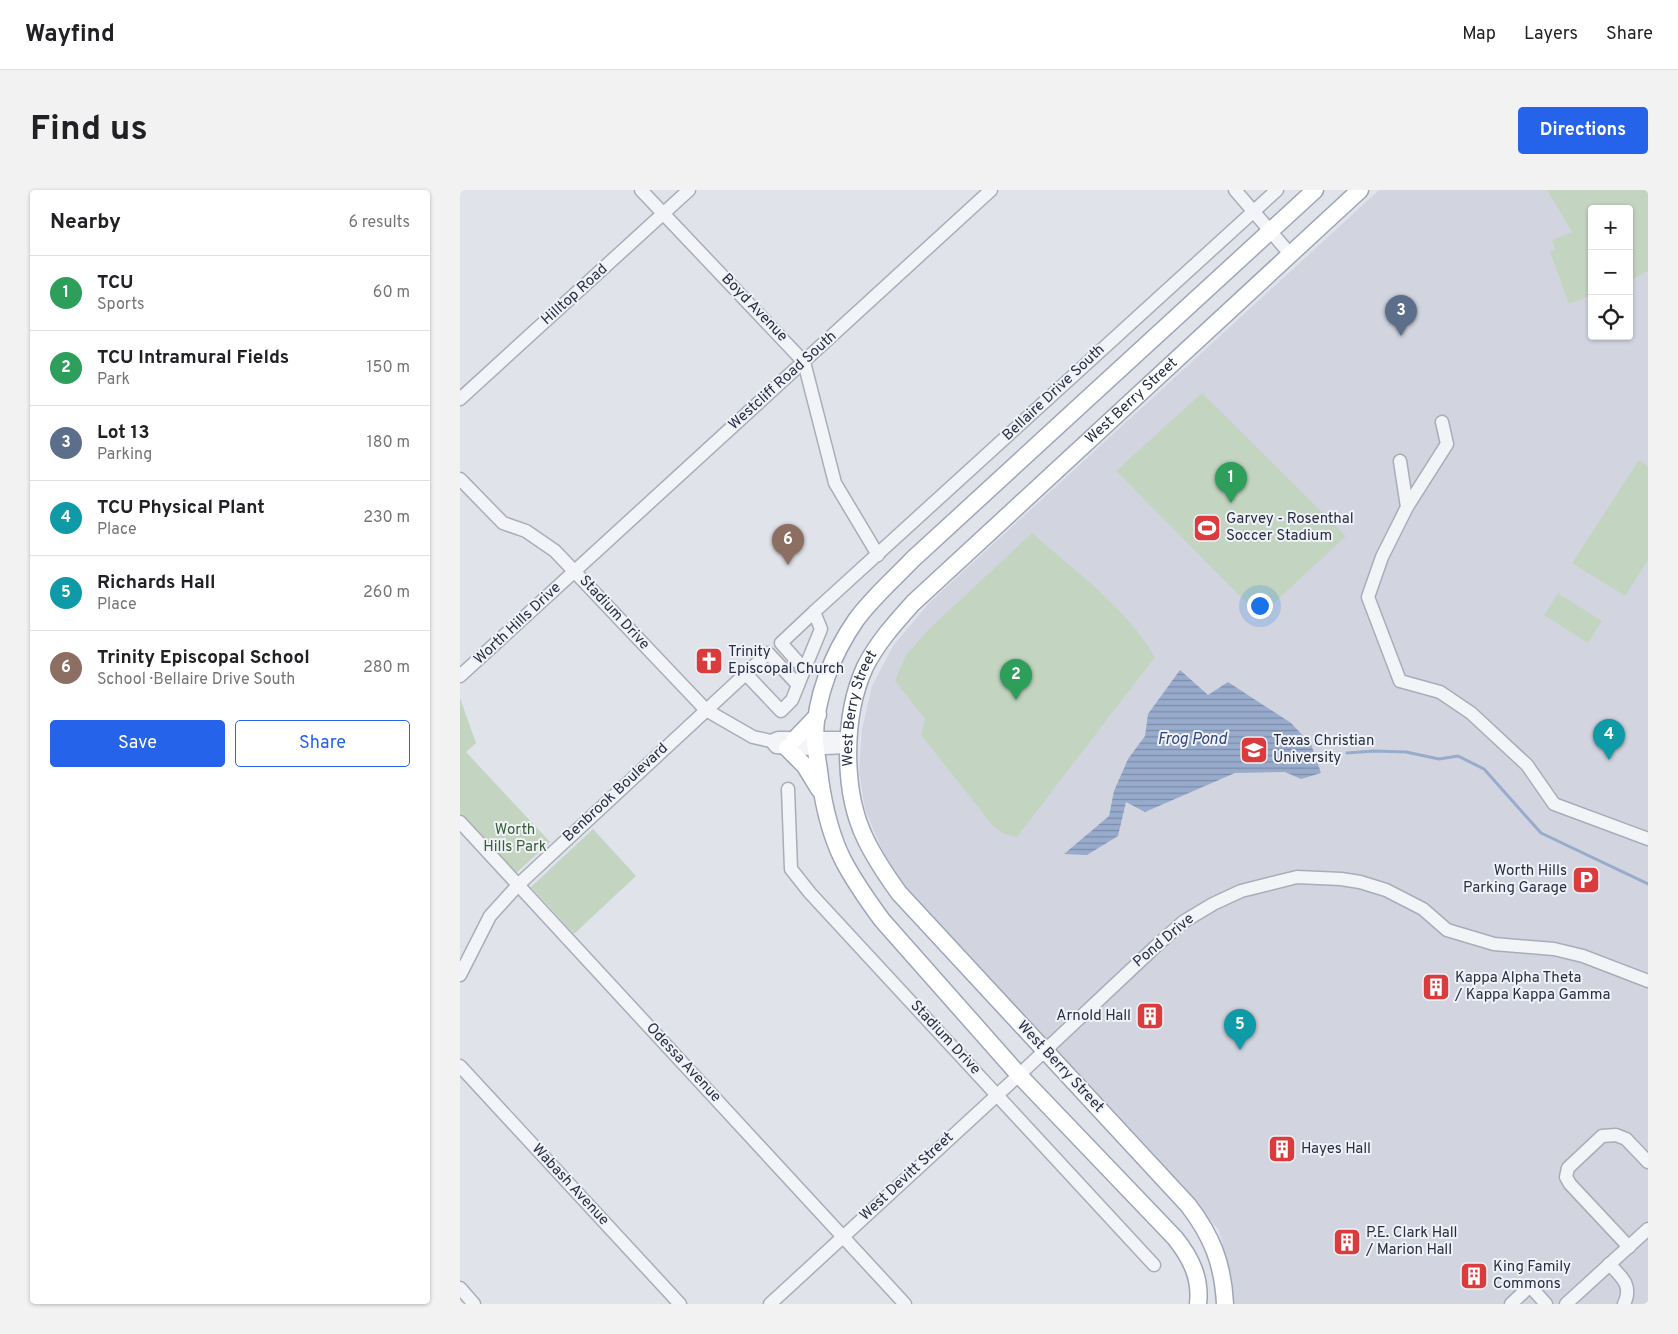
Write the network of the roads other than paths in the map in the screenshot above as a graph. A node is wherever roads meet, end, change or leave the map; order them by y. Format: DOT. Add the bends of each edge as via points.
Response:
graph roads {
  1 [pos="641,190"];
  2 [pos="689,190"];
  3 [pos="991,190"];
  4 [pos="1235,190"];
  5 [pos="1277,190"];
  6 [pos="1315,190"];
  7 [pos="1360,190"];
  8 [pos="1254,211"];
  9 [pos="663,214"];
  10 [pos="1271,230"];
  11 [pos="1290,254"];
  12 [pos="804,362"];
  13 [pos="460,399"];
  14 [pos="1442,422"];
  15 [pos="1400,461"];
  16 [pos="460,479"];
  17 [pos="1407,507"];
  18 [pos="878,555"];
  19 [pos="574,571"];
  20 [pos="814,612"];
  21 [pos="804,669"];
  22 [pos="745,673"];
  23 [pos="460,676"];
  24 [pos="798,685"];
  25 [pos="706,710"];
  26 [pos="818,715"];
  27 [pos="791,743"];
  28 [pos="815,743"];
  29 [pos="848,743"];
  30 [pos="788,789"];
  31 [pos="823,796"];
  32 [pos="460,822"];
  33 [pos="1648,839"];
  34 [pos="519,884"];
  35 [pos="460,975"];
  36 [pos="1648,981"];
  37 [pos="1044,1051"];
  38 [pos="460,1066"];
  39 [pos="1020,1075"];
  40 [pos="997,1094"];
  41 [pos="1648,1162"];
  42 [pos="1648,1229"];
  43 [pos="843,1237"];
  44 [pos="1629,1247"];
  45 [pos="1609,1264"];
  46 [pos="1154,1265"];
  47 [pos="460,1288"];
  48 [pos="1199,1302"];
  49 [pos="474,1304"];
  50 [pos="680,1304"];
  51 [pos="770,1304"];
  52 [pos="905,1304"];
  53 [pos="1225,1304"];
  54 [pos="1510,1304"];
  55 [pos="1546,1304"];
  56 [pos="1566,1304"];
  57 [pos="1624,1304"];
  1 -- 9 [label="street, Boyd Avenue"];
  2 -- 9 [label="street, Hilltop Road"];
  3 -- 12 [label="street, Westcliff Road South"];
  4 -- 8 [label="street"];
  5 -- 8 [label="street, Bellaire Drive South"];
  6 -- 10 [label="main road, West Berry Street"];
  7 -- 11 [label="main road, West Berry Street"];
  8 -- 10 [label="street"];
  8 -- 18 [label="street, Bellaire Drive South"];
  9 -- 12 [label="street, Boyd Avenue"];
  9 -- 13 [label="street, Hilltop Road"];
  10 -- 11 [label="street"];
  10 -- 26 [label="main road, West Berry Street" via="871,601 835,658 821,696"];
  11 -- 29 [label="main road, West Berry Street" via="894,624 865,668 857,690"];
  12 -- 18 [label="street, Boyd Avenue" via="835,483"];
  12 -- 19 [label="street, Westcliff Road South"];
  14 -- 17 [label="street" via="1447,444"];
  15 -- 17 [label="street"];
  16 -- 19 [label="street, Stadium Drive" via="503,522 526,531 555,551"];
  17 -- 33 [label="street" via="1382,557 1368,597 1400,681 1440,692 1471,713 1527,765 1554,804"];
  18 -- 20 [label="street, Bellaire Drive South"];
  19 -- 23 [label="street, Worth Hills Drive"];
  19 -- 25 [label="street, Stadium Drive"];
  20 -- 21 [label="street" via="821,629"];
  20 -- 21 [label="street, Bellaire Drive South" via="781,643"];
  21 -- 24 [label="street"];
  22 -- 24 [label="street, Benbrook Boulevard" via="768,653"];
  22 -- 24 [label="street" via="780,711 792,700"];
  22 -- 25 [label="street, Benbrook Boulevard"];
  25 -- 27 [label="street, Stadium Drive" via="753,737 771,741 776,747"];
  25 -- 34 [label="street, Benbrook Boulevard"];
  26 -- 27 [label="main road"];
  26 -- 28 [label="main road, West Berry Street"];
  27 -- 28 [label="street, Stadium Drive"];
  27 -- 31 [label="main road"];
  28 -- 29 [label="street, Stadium Drive"];
  28 -- 31 [label="main road, West Berry Street"];
  29 -- 37 [label="main road, West Berry Street" via="858,820 886,876"];
  30 -- 40 [label="street, Stadium Drive" via="791,869"];
  31 -- 39 [label="main road, West Berry Street" via="834,840 868,901"];
  32 -- 34 [label="street, Odessa Avenue"];
  34 -- 35 [label="street, Benbrook Boulevard" via="490,916"];
  34 -- 43 [label="street, Odessa Avenue"];
  36 -- 37 [label="street, Pond Drive" via="1576,954 1535,946 1494,944 1447,930 1423,910 1386,890 1360,882 1297,878 1242,891 1184,922"];
  37 -- 39 [label="street, West Devitt Street"];
  37 -- 53 [label="main road, West Berry Street" via="1199,1220 1209,1234 1220,1266"];
  38 -- 50 [label="street, Wabash Avenue"];
  39 -- 40 [label="street, West Devitt Street"];
  39 -- 48 [label="main road, West Berry Street" via="1175,1238 1193,1267 1198,1281"];
  40 -- 43 [label="street, West Devitt Street"];
  40 -- 46 [label="street, Stadium Drive"];
  41 -- 44 [label="street" via="1626,1139 1616,1135 1602,1136 1568,1168 1566,1177 1570,1184"];
  42 -- 44 [label="street"];
  43 -- 51 [label="street, West Devitt Street"];
  43 -- 52 [label="street, Odessa Avenue"];
  44 -- 45 [label="street"];
  45 -- 56 [label="street"];
  45 -- 57 [label="street" via="1628,1287"];
  47 -- 49 [label="street"];
  54 -- 55 [label="street" via="1530,1286"];
}
